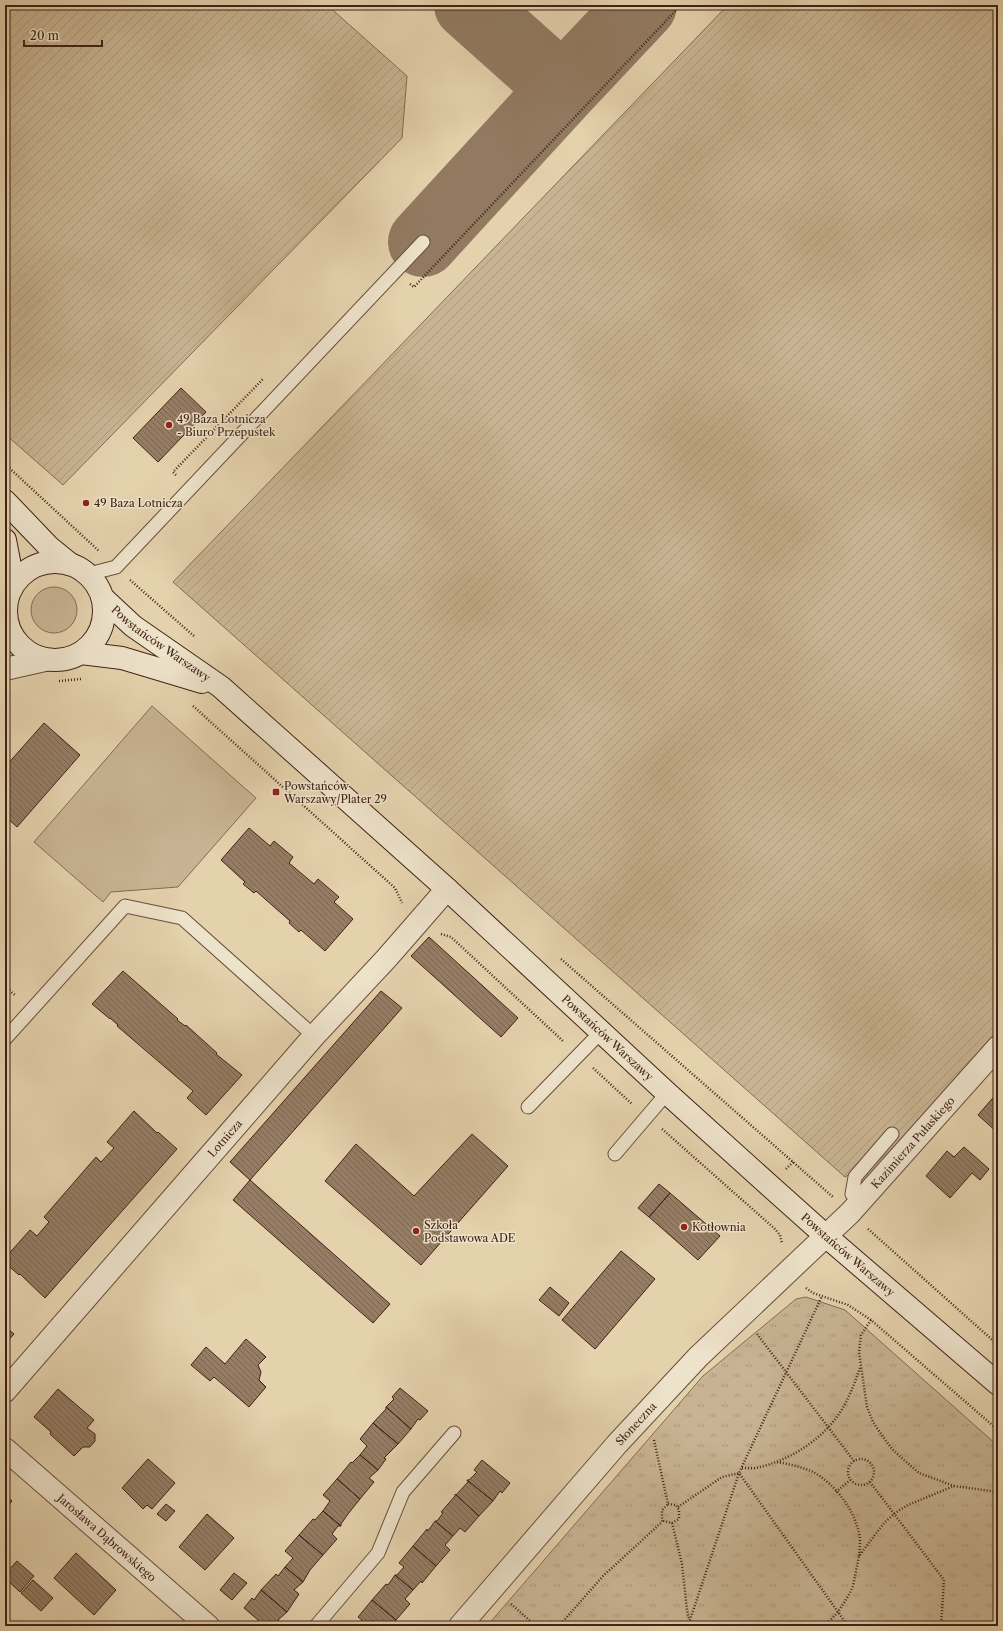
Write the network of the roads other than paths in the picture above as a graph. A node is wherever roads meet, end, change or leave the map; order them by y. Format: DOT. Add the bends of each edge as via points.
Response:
graph roads {
  1 [pos="423,242"];
  2 [pos="5,501"];
  3 [pos="5,540"];
  4 [pos="79,569"];
  5 [pos="10,590"];
  6 [pos="103,598"];
  7 [pos="5,617"];
  8 [pos="81,653"];
  9 [pos="45,660"];
  10 [pos="5,669"];
  11 [pos="221,687"];
  12 [pos="447,889"];
  13 [pos="601,1032"];
  14 [pos="314,1036"];
  15 [pos="5,1039"];
  16 [pos="998,1047"];
  17 [pos="667,1093"];
  18 [pos="528,1107"];
  19 [pos="892,1134"];
  20 [pos="615,1154"];
  21 [pos="855,1208"];
  22 [pos="827,1237"];
  23 [pos="998,1384"];
  24 [pos="5,1391"];
  25 [pos="454,1433"];
  26 [pos="5,1449"];
  27 [pos="208,1626"];
  28 [pos="316,1626"];
  29 [pos="460,1626"];
  1 -- 4 [label="lane" via="116,567"];
  2 -- 4 [label="main road" via="49,547"];
  3 -- 5 [label="main road" via="10,566"];
  4 -- 5 [label="main road" via="56,561 42,563 17,578"];
  4 -- 6 [label="main road" via="98,586"];
  5 -- 7 [label="main road"];
  6 -- 8 [label="main road" via="104,611 100,629 91,645"];
  6 -- 11 [label="main road, Powstańców Warszawy" via="133,626"];
  7 -- 9 [label="main road" via="18,644"];
  8 -- 9 [label="main road" via="70,658"];
  8 -- 11 [label="main road, Powstańców Warszawy" via="122,658"];
  9 -- 10 [label="main road"];
  11 -- 12 [label="main road, Powstańców Warszawy"];
  12 -- 13 [label="main road, Powstańców Warszawy"];
  12 -- 14 [label="main road, Lotnicza"];
  13 -- 17 [label="main road, Powstańców Warszawy"];
  13 -- 18 [label="lane"];
  14 -- 15 [label="lane" via="182,918 125,906"];
  14 -- 24 [label="main road, Lotnicza"];
  16 -- 21 [label="main road, Kazimierza Pułaskiego"];
  17 -- 20 [label="lane"];
  17 -- 22 [label="main road, Powstańców Warszawy"];
  19 -- 21 [label="lane" via="855,1177 852,1194"];
  21 -- 22 [label="main road, Kazimierza Pułaskiego"];
  22 -- 23 [label="main road, Powstańców Warszawy"];
  22 -- 29 [label="main road, Słoneczna" via="698,1358 617,1444"];
  25 -- 28 [label="lane" via="403,1492 378,1553"];
  26 -- 27 [label="main road, Jarosława Dąbrowskiego"];
}
